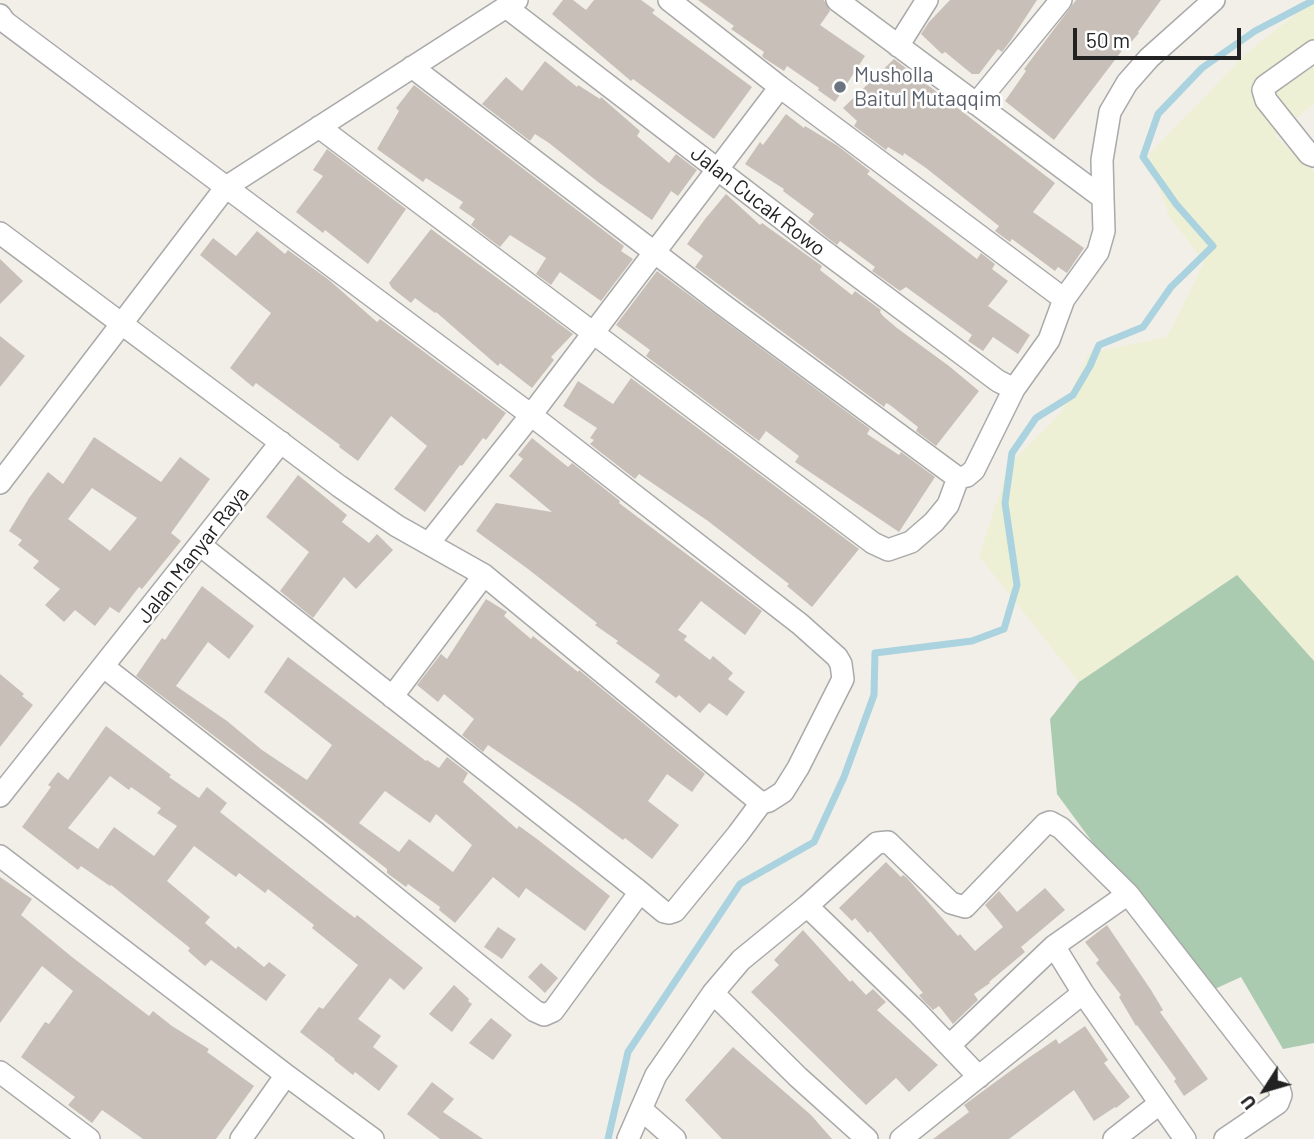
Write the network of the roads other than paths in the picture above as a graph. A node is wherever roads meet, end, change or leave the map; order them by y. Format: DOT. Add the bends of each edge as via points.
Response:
graph roads {
  1 [pos="669,0"];
  2 [pos="837,0"];
  3 [pos="927,0"];
  4 [pos="1060,0"];
  5 [pos="1214,0"];
  6 [pos="512,3"];
  7 [pos="0,15"];
  8 [pos="898,46"];
  9 [pos="1314,51"];
  10 [pos="412,67"];
  11 [pos="780,87"];
  12 [pos="976,104"];
  13 [pos="319,127"];
  14 [pos="1314,156"];
  15 [pos="717,169"];
  16 [pos="226,187"];
  17 [pos="1103,198"];
  18 [pos="0,233"];
  19 [pos="654,251"];
  20 [pos="1064,299"];
  21 [pos="122,323"];
  22 [pos="592,332"];
  23 [pos="1014,389"];
  24 [pos="531,415"];
  25 [pos="281,442"];
  26 [pos="958,478"];
  27 [pos="0,483"];
  28 [pos="429,543"];
  29 [pos="200,545"];
  30 [pos="484,575"];
  31 [pos="104,667"];
  32 [pos="393,696"];
  33 [pos="0,796"];
  34 [pos="761,803"];
  35 [pos="0,856"];
  36 [pos="640,892"];
  37 [pos="1128,894"];
  38 [pos="807,906"];
  39 [pos="1054,946"];
  40 [pos="713,992"];
  41 [pos="1083,993"];
  42 [pos="950,1045"];
  43 [pos="0,1072"];
  44 [pos="286,1075"];
  45 [pos="979,1077"];
  46 [pos="1159,1104"];
  47 [pos="642,1110"];
  48 [pos="89,1139"];
  49 [pos="241,1139"];
  50 [pos="373,1139"];
  51 [pos="628,1139"];
  52 [pos="675,1139"];
  53 [pos="866,1139"];
  54 [pos="901,1139"];
  55 [pos="1114,1139"];
  56 [pos="1185,1139"];
  57 [pos="1225,1139"];
  1 -- 11 [label="street"];
  2 -- 8 [label="street"];
  3 -- 8 [label="street"];
  4 -- 12 [label="street"];
  5 -- 17 [label="street" via="1149,58 1110,112 1102,160"];
  6 -- 10 [label="street"];
  6 -- 15 [label="street, Jalan Cucak Rowo"];
  7 -- 16 [label="street"];
  8 -- 12 [label="street"];
  9 -- 14 [label="street" via="1263,90 1266,100"];
  10 -- 13 [label="street"];
  10 -- 19 [label="street"];
  11 -- 15 [label="street"];
  11 -- 20 [label="street"];
  12 -- 17 [label="street"];
  13 -- 16 [label="street"];
  13 -- 22 [label="street"];
  15 -- 19 [label="street"];
  15 -- 23 [label="street, Jalan Cucak Rowo"];
  16 -- 21 [label="street"];
  16 -- 24 [label="street"];
  17 -- 20 [label="street" via="1104,231 1098,252"];
  18 -- 21 [label="street"];
  19 -- 22 [label="street"];
  19 -- 26 [label="street"];
  20 -- 23 [label="street" via="1049,340"];
  21 -- 25 [label="street"];
  21 -- 27 [label="street"];
  22 -- 24 [label="street"];
  22 -- 26 [label="street" via="888,550 911,542 934,523 953,496"];
  23 -- 26 [label="street" via="974,470"];
  24 -- 28 [label="street"];
  24 -- 34 [label="street" via="837,657 843,679 798,768 783,792"];
  25 -- 28 [label="street" via="397,526"];
  25 -- 29 [label="street, Jalan Manyar Raya"];
  28 -- 30 [label="street"];
  29 -- 31 [label="street, Jalan Manyar Raya"];
  29 -- 32 [label="street"];
  30 -- 32 [label="street"];
  30 -- 34 [label="street"];
  31 -- 33 [label="street, Jalan Manyar Raya"];
  31 -- 36 [label="street" via="544,1015 553,1011"];
  32 -- 36 [label="street"];
  34 -- 36 [label="street" via="675,911 664,912"];
  35 -- 44 [label="street"];
  37 -- 38 [label="street" via="1050,822 965,907 951,903 888,842 877,843"];
  37 -- 39 [label="street"];
  37 -- 57 [label="street" via="1279,1088 1278,1103"];
  38 -- 40 [label="street" via="741,960"];
  38 -- 42 [label="street"];
  39 -- 41 [label="street"];
  39 -- 42 [label="street"];
  40 -- 47 [label="street" via="656,1075"];
  40 -- 53 [label="street"];
  41 -- 45 [label="street"];
  41 -- 46 [label="street"];
  42 -- 45 [label="street"];
  43 -- 48 [label="street"];
  44 -- 49 [label="street"];
  44 -- 50 [label="street"];
  45 -- 54 [label="street"];
  46 -- 55 [label="street"];
  46 -- 56 [label="street"];
  47 -- 51 [label="street"];
  47 -- 52 [label="street"];
}
